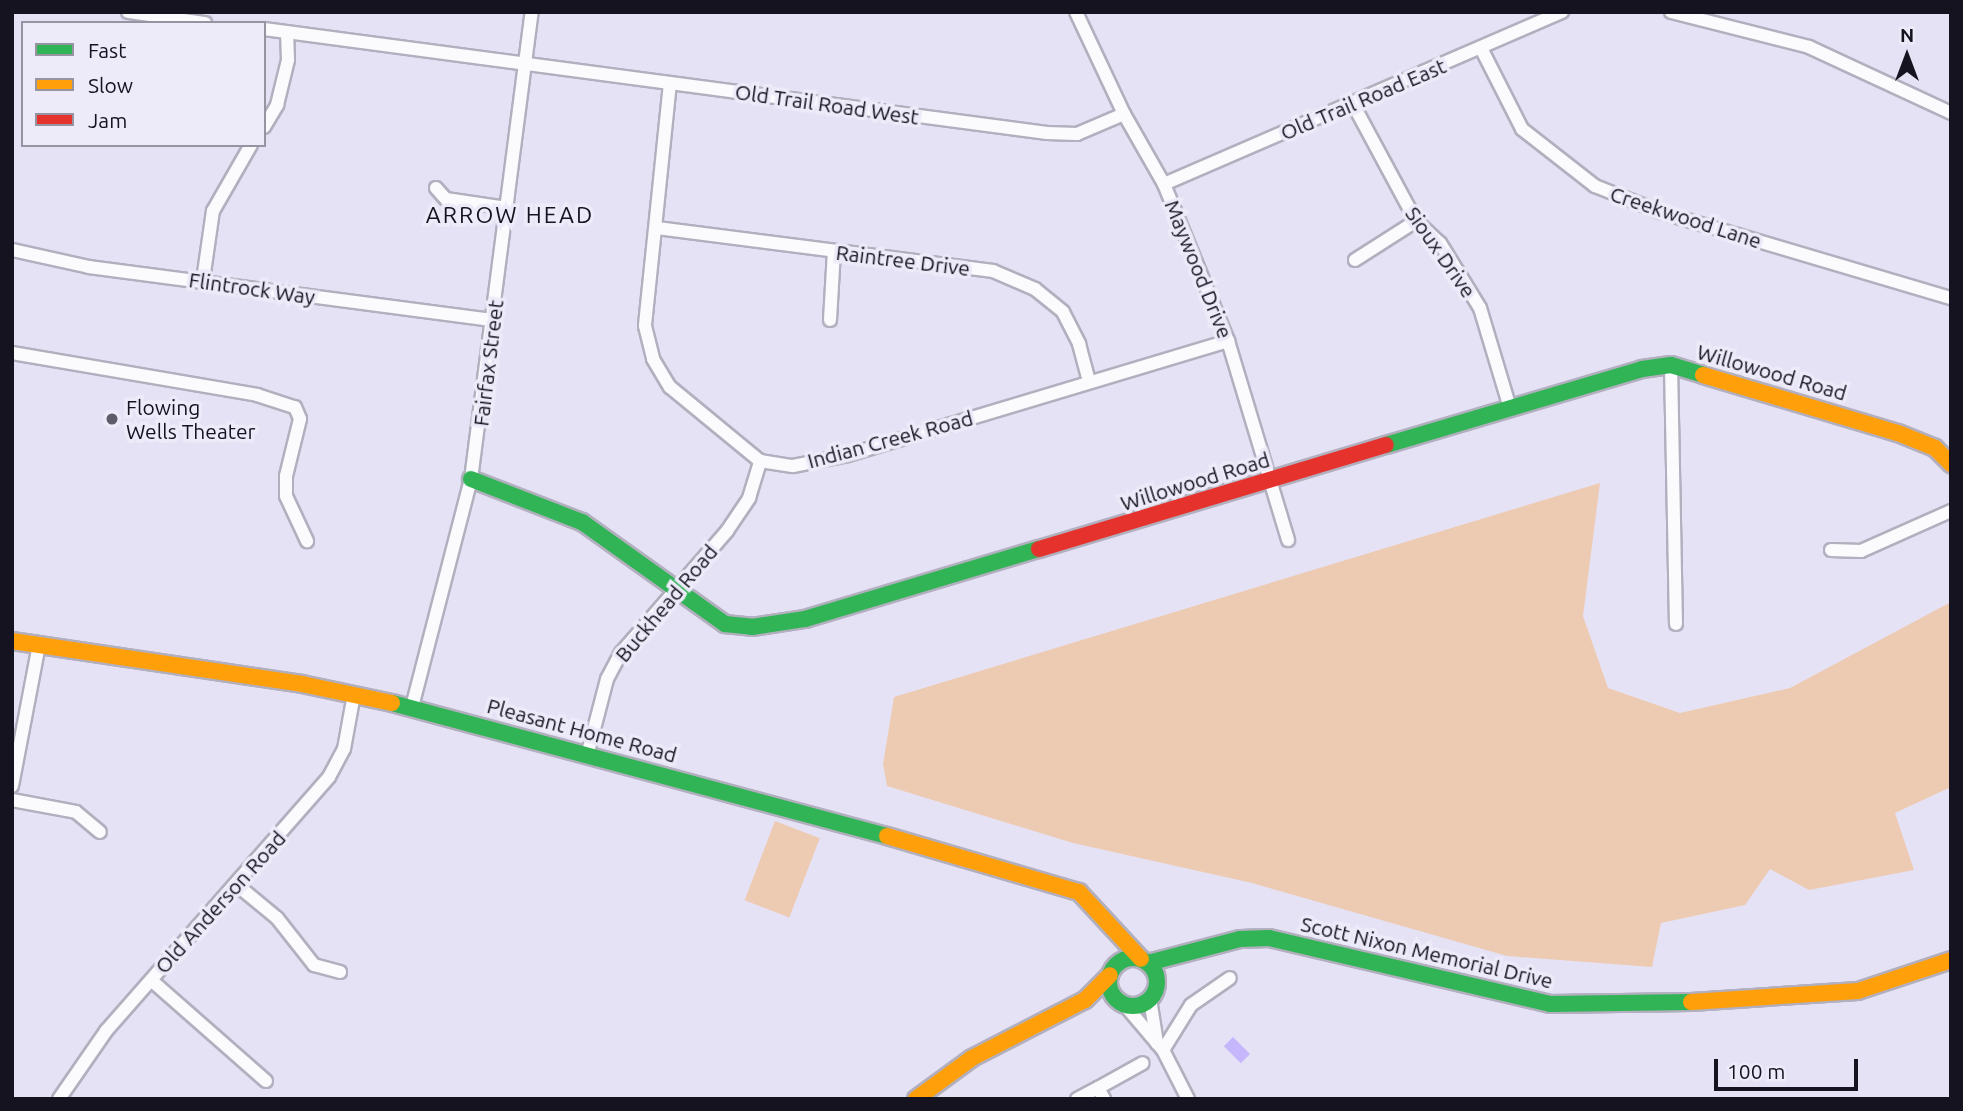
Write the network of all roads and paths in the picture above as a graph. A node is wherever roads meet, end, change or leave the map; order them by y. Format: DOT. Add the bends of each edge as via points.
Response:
graph roads {
  1 [pos="128,12"];
  2 [pos="532,12"];
  3 [pos="1076,12"];
  4 [pos="1562,12"];
  5 [pos="1671,12"];
  6 [pos="1690,15"];
  7 [pos="146,19"];
  8 [pos="176,21"];
  9 [pos="266,29"];
  10 [pos="287,32"];
  11 [pos="1482,50"];
  12 [pos="526,63"];
  13 [pos="670,83"];
  14 [pos="1353,104"];
  15 [pos="1951,113"];
  16 [pos="1125,114"];
  17 [pos="266,124"];
  18 [pos="250,147"];
  19 [pos="1164,184"];
  20 [pos="436,188"];
  21 [pos="508,208"];
  22 [pos="1416,221"];
  23 [pos="657,228"];
  24 [pos="12,250"];
  25 [pos="834,251"];
  26 [pos="1355,260"];
  27 [pos="203,280"];
  28 [pos="1951,298"];
  29 [pos="494,320"];
  30 [pos="830,320"];
  31 [pos="1228,341"];
  32 [pos="12,353"];
  33 [pos="1671,365"];
  34 [pos="1089,382"];
  35 [pos="1510,408"];
  36 [pos="760,461"];
  37 [pos="1951,464"];
  38 [pos="471,480"];
  39 [pos="1271,480"];
  40 [pos="1951,511"];
  41 [pos="1288,540"];
  42 [pos="307,541"];
  43 [pos="1831,550"];
  44 [pos="672,590"];
  45 [pos="1676,624"];
  46 [pos="12,641"];
  47 [pos="39,645"];
  48 [pos="354,694"];
  49 [pos="412,707"];
  50 [pos="588,752"];
  51 [pos="12,786"];
  52 [pos="12,800"];
  53 [pos="100,832"];
  54 [pos="237,885"];
  55 [pos="1113,933"];
  56 [pos="1185,956"];
  57 [pos="1951,960"];
  58 [pos="1145,961"];
  59 [pos="340,972"];
  60 [pos="1112,972"];
  61 [pos="1230,978"];
  62 [pos="151,979"];
  63 [pos="1154,992"];
  64 [pos="1085,1000"];
  65 [pos="1121,1002"];
  66 [pos="1160,1047"];
  67 [pos="1143,1063"];
  68 [pos="266,1081"];
  69 [pos="1101,1093"];
  70 [pos="58,1099"];
  71 [pos="916,1099"];
  72 [pos="1077,1099"];
  73 [pos="1188,1099"];
  1 -- 7 [label="street"];
  2 -- 12 [label="street, Fairfax Street"];
  3 -- 16 [label="street, Maywood Drive"];
  4 -- 11 [label="street, Old Trail Road East"];
  5 -- 6 [label="street"];
  6 -- 15 [label="street" via="1809,47"];
  7 -- 8 [label="street"];
  9 -- 10 [label="street, Old Trail Road West"];
  10 -- 12 [label="street, Old Trail Road West"];
  10 -- 17 [label="street" via="285,72 277,105"];
  11 -- 14 [label="street, Old Trail Road East"];
  11 -- 28 [label="street, Creekwood Lane" via="1522,130 1595,186 1660,212"];
  12 -- 13 [label="street, Old Trail Road West"];
  12 -- 21 [label="street, Fairfax Street"];
  13 -- 16 [label="street, Old Trail Road West" via="1047,133 1077,134"];
  13 -- 23 [label="street"];
  14 -- 19 [label="street, Old Trail Road East"];
  14 -- 22 [label="street, Sioux Drive"];
  16 -- 19 [label="street, Maywood Drive"];
  18 -- 27 [label="street" via="213,211"];
  19 -- 31 [label="street, Maywood Drive"];
  20 -- 21 [label="street" via="446,200"];
  21 -- 29 [label="street, Fairfax Street"];
  22 -- 26 [label="street"];
  22 -- 35 [label="street, Sioux Drive" via="1440,243 1480,308"];
  23 -- 25 [label="street, Raintree Drive"];
  23 -- 36 [label="street" via="645,326 653,359 670,387"];
  24 -- 27 [label="street, Flintrock Way" via="89,267"];
  25 -- 30 [label="street"];
  25 -- 34 [label="street, Raintree Drive" via="993,271 1035,289 1063,312 1079,344"];
  27 -- 29 [label="street, Flintrock Way"];
  29 -- 38 [label="street, Fairfax Street"];
  31 -- 34 [label="street, Indian Creek Road"];
  31 -- 39 [label="street, Maywood Drive"];
  32 -- 42 [label="street" via="246,393 295,407 300,419 286,476 286,496"];
  33 -- 35 [label="street, Willowood Road" via="1642,369"];
  33 -- 37 [label="street, Willowood Road" via="1898,433 1935,448"];
  33 -- 45 [label="street"];
  34 -- 36 [label="street, Indian Creek Road" via="848,454 793,466"];
  35 -- 39 [label="street, Willowood Road"];
  36 -- 44 [label="street, Buckhead Road" via="749,498 727,531"];
  38 -- 44 [label="street, Willowood Road" via="582,522 631,553"];
  38 -- 49 [label="street, Fairfax Street"];
  39 -- 41 [label="street, Maywood Drive"];
  39 -- 44 [label="street, Willowood Road" via="805,619 752,628 725,624"];
  40 -- 43 [label="street" via="1861,551"];
  44 -- 50 [label="street, Buckhead Road" via="616,662"];
  46 -- 47 [label="street, Pleasant Home Road"];
  47 -- 48 [label="street, Pleasant Home Road"];
  47 -- 51 [label="street"];
  48 -- 49 [label="street, Pleasant Home Road"];
  48 -- 54 [label="street, Old Anderson Road" via="338,764"];
  49 -- 50 [label="street, Pleasant Home Road"];
  50 -- 55 [label="street, Pleasant Home Road" via="1062,883 1093,905"];
  52 -- 53 [label="street" via="76,813"];
  54 -- 59 [label="street" via="277,918 314,965"];
  54 -- 62 [label="street, Old Anderson Road"];
  55 -- 58 [label="street, Pleasant Home Road"];
  55 -- 60 [label="street"];
  56 -- 57 [label="street, Scott Nixon Memorial Drive" via="1240,939 1269,938 1550,1004 1638,1006 1858,991"];
  56 -- 58 [label="street, Scott Nixon Memorial Drive"];
  56 -- 63 [label="street, Scott Nixon Memorial Drive"];
  58 -- 60 [label="street" via="1125,959"];
  58 -- 63 [label="street"];
  60 -- 64 [label="street"];
  60 -- 65 [label="street" via="1111,991"];
  61 -- 66 [label="street" via="1191,1005"];
  62 -- 68 [label="street"];
  62 -- 70 [label="street, Old Anderson Road" via="106,1031"];
  63 -- 65 [label="street" via="1136,1006"];
  63 -- 66 [label="street"];
  64 -- 65 [label="street"];
  64 -- 71 [label="street" via="972,1058"];
  65 -- 66 [label="street"];
  66 -- 73 [label="street"];
  67 -- 69 [label="street"];
  69 -- 72 [label="street"];
}
